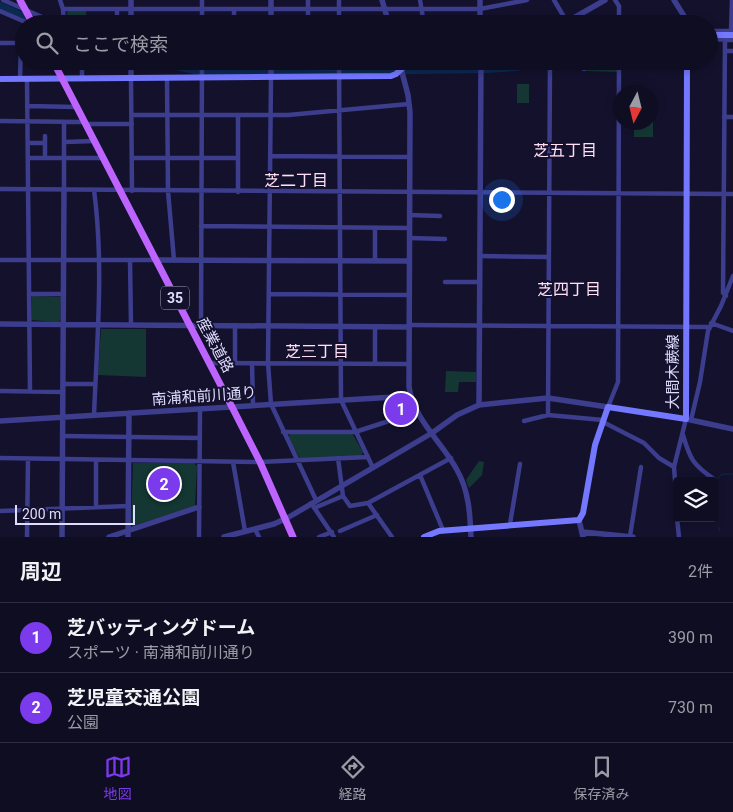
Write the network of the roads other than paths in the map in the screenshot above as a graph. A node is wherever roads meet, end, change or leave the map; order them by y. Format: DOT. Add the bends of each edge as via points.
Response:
graph roads {
  1 [pos="3,0"];
  2 [pos="20,0"];
  3 [pos="60,0"];
  4 [pos="131,0"];
  5 [pos="202,0"];
  6 [pos="271,0"];
  7 [pos="308,0"];
  8 [pos="339,0"];
  9 [pos="382,0"];
  10 [pos="420,0"];
  11 [pos="480,0"];
  12 [pos="527,0"];
  13 [pos="554,0"];
  14 [pos="605,0"];
  15 [pos="615,0"];
  16 [pos="674,0"];
  17 [pos="732,0"];
  18 [pos="339,8"];
  19 [pos="385,8"];
  20 [pos="63,9"];
  21 [pos="118,9"];
  22 [pos="131,9"];
  23 [pos="202,9"];
  24 [pos="234,9"];
  25 [pos="271,9"];
  26 [pos="308,9"];
  27 [pos="480,9"];
  28 [pos="421,10"];
  29 [pos="0,11"];
  30 [pos="26,11"];
  31 [pos="28,15"];
  32 [pos="36,15"];
  33 [pos="63,15"];
  34 [pos="118,15"];
  35 [pos="131,15"];
  36 [pos="202,15"];
  37 [pos="234,15"];
  38 [pos="271,15"];
  39 [pos="308,15"];
  40 [pos="339,15"];
  41 [pos="387,15"];
  42 [pos="422,15"];
  43 [pos="480,15"];
  44 [pos="561,15"];
  45 [pos="579,15"];
  46 [pos="619,15"];
  47 [pos="684,15"];
  48 [pos="15,17"];
  49 [pos="718,31"];
  50 [pos="732,32"];
  51 [pos="718,34"];
  52 [pos="718,40"];
  53 [pos="725,40"];
  54 [pos="733,40"];
  55 [pos="0,43"];
  56 [pos="15,43"];
  57 [pos="725,51"];
  58 [pos="733,52"];
  59 [pos="24,70"];
  60 [pos="57,70"];
  61 [pos="82,70"];
  62 [pos="131,70"];
  63 [pos="202,70"];
  64 [pos="256,70"];
  65 [pos="398,70"];
  66 [pos="400,70"];
  67 [pos="481,70"];
  68 [pos="550,70"];
  69 [pos="619,70"];
  70 [pos="687,70"];
  71 [pos="270,71"];
  72 [pos="339,73"];
  73 [pos="202,76"];
  74 [pos="61,78"];
  75 [pos="82,78"];
  76 [pos="131,78"];
  77 [pos="167,78"];
  78 [pos="0,79"];
  79 [pos="24,79"];
  80 [pos="409,104"];
  81 [pos="27,106"];
  82 [pos="76,107"];
  83 [pos="340,109"];
  84 [pos="132,115"];
  85 [pos="271,115"];
  86 [pos="167,116"];
  87 [pos="202,116"];
  88 [pos="238,116"];
  89 [pos="724,116"];
  90 [pos="733,117"];
  91 [pos="0,121"];
  92 [pos="28,121"];
  93 [pos="64,122"];
  94 [pos="85,123"];
  95 [pos="132,124"];
  96 [pos="45,136"];
  97 [pos="94,141"];
  98 [pos="64,142"];
  99 [pos="28,143"];
  100 [pos="45,143"];
  101 [pos="270,156"];
  102 [pos="202,157"];
  103 [pos="340,157"];
  104 [pos="409,157"];
  105 [pos="28,158"];
  106 [pos="45,158"];
  107 [pos="64,158"];
  108 [pos="103,158"];
  109 [pos="132,158"];
  110 [pos="168,158"];
  111 [pos="238,158"];
  112 [pos="0,189"];
  113 [pos="28,190"];
  114 [pos="64,190"];
  115 [pos="94,190"];
  116 [pos="120,191"];
  117 [pos="132,191"];
  118 [pos="168,191"];
  119 [pos="201,192"];
  120 [pos="238,192"];
  121 [pos="270,192"];
  122 [pos="340,192"];
  123 [pos="409,192"];
  124 [pos="480,193"];
  125 [pos="549,193"];
  126 [pos="618,193"];
  127 [pos="686,194"];
  128 [pos="724,194"];
  129 [pos="733,194"];
  130 [pos="409,215"];
  131 [pos="440,216"];
  132 [pos="201,226"];
  133 [pos="270,227"];
  134 [pos="340,228"];
  135 [pos="375,228"];
  136 [pos="409,228"];
  137 [pos="409,238"];
  138 [pos="445,239"];
  139 [pos="480,256"];
  140 [pos="549,257"];
  141 [pos="0,260"];
  142 [pos="29,260"];
  143 [pos="130,260"];
  144 [pos="156,260"];
  145 [pos="174,260"];
  146 [pos="201,260"];
  147 [pos="269,260"];
  148 [pos="63,261"];
  149 [pos="98,261"];
  150 [pos="340,261"];
  151 [pos="375,261"];
  152 [pos="409,261"];
  153 [pos="733,276"];
  154 [pos="445,282"];
  155 [pos="480,282"];
  156 [pos="29,294"];
  157 [pos="63,294"];
  158 [pos="269,294"];
  159 [pos="340,294"];
  160 [pos="409,295"];
  161 [pos="726,296"];
  162 [pos="0,324"];
  163 [pos="29,324"];
  164 [pos="63,324"];
  165 [pos="98,324"];
  166 [pos="131,325"];
  167 [pos="190,325"];
  168 [pos="201,325"];
  169 [pos="235,325"];
  170 [pos="710,325"];
  171 [pos="268,326"];
  172 [pos="340,326"];
  173 [pos="409,326"];
  174 [pos="479,326"];
  175 [pos="548,326"];
  176 [pos="618,326"];
  177 [pos="375,327"];
  178 [pos="686,327"];
  179 [pos="733,330"];
  180 [pos="210,363"];
  181 [pos="234,363"];
  182 [pos="252,363"];
  183 [pos="268,363"];
  184 [pos="340,364"];
  185 [pos="375,364"];
  186 [pos="408,364"];
  187 [pos="63,384"];
  188 [pos="95,384"];
  189 [pos="0,391"];
  190 [pos="30,391"];
  191 [pos="63,392"];
  192 [pos="411,396"];
  193 [pos="548,398"];
  194 [pos="341,400"];
  195 [pos="271,404"];
  196 [pos="253,405"];
  197 [pos="479,405"];
  198 [pos="232,407"];
  199 [pos="608,407"];
  200 [pos="200,409"];
  201 [pos="417,412"];
  202 [pos="129,413"];
  203 [pos="94,415"];
  204 [pos="548,415"];
  205 [pos="63,417"];
  206 [pos="524,420"];
  207 [pos="688,420"];
  208 [pos="0,421"];
  209 [pos="603,421"];
  210 [pos="733,430"];
  211 [pos="284,432"];
  212 [pos="355,432"];
  213 [pos="432,433"];
  214 [pos="683,434"];
  215 [pos="63,436"];
  216 [pos="129,438"];
  217 [pos="200,438"];
  218 [pos="368,457"];
  219 [pos="0,458"];
  220 [pos="338,458"];
  221 [pos="451,458"];
  222 [pos="28,459"];
  223 [pos="62,459"];
  224 [pos="96,460"];
  225 [pos="128,460"];
  226 [pos="199,461"];
  227 [pos="297,461"];
  228 [pos="233,462"];
  229 [pos="260,462"];
  230 [pos="520,464"];
  231 [pos="641,467"];
  232 [pos="674,467"];
  233 [pos="373,468"];
  234 [pos="420,475"];
  235 [pos="675,477"];
  236 [pos="711,477"];
  237 [pos="343,485"];
  238 [pos="343,496"];
  239 [pos="368,503"];
  240 [pos="314,504"];
  241 [pos="128,506"];
  242 [pos="96,507"];
  243 [pos="199,507"];
  244 [pos="63,509"];
  245 [pos="28,510"];
  246 [pos="0,512"];
  247 [pos="377,515"];
  248 [pos="285,520"];
  249 [pos="579,520"];
  250 [pos="678,522"];
  251 [pos="510,524"];
  252 [pos="470,527"];
  253 [pos="255,529"];
  254 [pos="443,530"];
  255 [pos="245,531"];
  256 [pos="340,531"];
  257 [pos="332,532"];
  258 [pos="128,534"];
  259 [pos="583,534"];
  260 [pos="631,536"];
  261 [pos="27,537"];
  262 [pos="62,537"];
  263 [pos="109,537"];
  264 [pos="199,537"];
  265 [pos="224,537"];
  266 [pos="259,537"];
  267 [pos="292,537"];
  268 [pos="319,537"];
  269 [pos="334,537"];
  270 [pos="392,537"];
  271 [pos="424,537"];
  272 [pos="471,537"];
  273 [pos="679,537"];
  1 -- 30 [label="street"];
  2 -- 30 [label="main road"];
  3 -- 20 [label="street"];
  4 -- 22 [label="street"];
  5 -- 23 [label="street"];
  6 -- 25 [label="street"];
  7 -- 26 [label="street"];
  8 -- 18 [label="street"];
  9 -- 19 [label="street"];
  10 -- 28 [label="street"];
  11 -- 27 [label="street"];
  12 -- 27 [label="street"];
  13 -- 44 [label="street"];
  14 -- 45 [label="street"];
  15 -- 46 [label="street"];
  16 -- 47 [label="street"];
  17 -- 50 [label="street"];
  18 -- 19 [label="street"];
  18 -- 26 [label="street"];
  18 -- 40 [label="street"];
  19 -- 28 [label="street"];
  19 -- 41 [label="street"];
  20 -- 21 [label="street"];
  20 -- 33 [label="street"];
  21 -- 22 [label="street"];
  21 -- 34 [label="street"];
  22 -- 23 [label="street"];
  22 -- 35 [label="street"];
  23 -- 24 [label="street"];
  23 -- 36 [label="street"];
  24 -- 25 [label="street"];
  24 -- 37 [label="street"];
  25 -- 26 [label="street"];
  25 -- 38 [label="street"];
  26 -- 39 [label="street"];
  27 -- 28 [label="street"];
  27 -- 43 [label="street"];
  28 -- 42 [label="street"];
  29 -- 48 [label="street"];
  30 -- 31 [label="main road"];
  30 -- 32 [label="street"];
  49 -- 50 [label="street"];
  50 -- 51 [label="main road"];
  52 -- 53 [label="street"];
  53 -- 54 [label="street"];
  53 -- 57 [label="street"];
  55 -- 56 [label="street"];
  57 -- 58 [label="street"];
  57 -- 89 [label="street"];
  59 -- 79 [label="street"];
  60 -- 74 [label="main road, 産業道路 / 35"];
  61 -- 75 [label="street"];
  62 -- 76 [label="street"];
  63 -- 73 [label="street"];
  64 -- 71 [label="street"];
  65 -- 72 [label="main road" via="390,76"];
  66 -- 80 [label="street"];
  67 -- 124 [label="street"];
  68 -- 125 [label="street"];
  69 -- 126 [label="street"];
  70 -- 127 [label="main road, 大間木蕨線"];
  71 -- 72 [label="main road"];
  71 -- 73 [label="main road"];
  71 -- 85 [label="street"];
  72 -- 83 [label="street"];
  73 -- 77 [label="main road"];
  73 -- 87 [label="street"];
  74 -- 75 [label="main road"];
  74 -- 79 [label="main road"];
  74 -- 82 [label="main road, 産業道路 / 35"];
  75 -- 76 [label="main road"];
  76 -- 77 [label="main road"];
  76 -- 84 [label="street"];
  77 -- 86 [label="street"];
  78 -- 79 [label="main road"];
  79 -- 81 [label="street"];
  80 -- 83 [label="street"];
  80 -- 104 [label="street"];
  81 -- 82 [label="street"];
  81 -- 92 [label="street"];
  82 -- 94 [label="main road, 産業道路 / 35"];
  83 -- 85 [label="street"];
  83 -- 103 [label="street"];
  84 -- 86 [label="street"];
  84 -- 95 [label="street"];
  85 -- 88 [label="street"];
  85 -- 101 [label="street"];
  86 -- 87 [label="street"];
  86 -- 110 [label="street"];
  87 -- 88 [label="street"];
  87 -- 102 [label="street"];
  88 -- 111 [label="street"];
  89 -- 90 [label="street"];
  89 -- 128 [label="street"];
  91 -- 92 [label="street"];
  92 -- 93 [label="street"];
  92 -- 99 [label="street"];
  93 -- 94 [label="street"];
  93 -- 98 [label="street"];
  94 -- 95 [label="street"];
  94 -- 97 [label="main road, 産業道路 / 35"];
  95 -- 109 [label="street"];
  96 -- 100 [label="street"];
  97 -- 98 [label="street"];
  97 -- 108 [label="main road, 産業道路 / 35"];
  98 -- 107 [label="street"];
  99 -- 100 [label="street"];
  99 -- 105 [label="street"];
  100 -- 106 [label="street"];
  101 -- 103 [label="street"];
  101 -- 121 [label="street"];
  102 -- 110 [label="street"];
  102 -- 111 [label="street"];
  102 -- 119 [label="street"];
  103 -- 104 [label="street"];
  103 -- 122 [label="street"];
  104 -- 123 [label="street"];
  105 -- 106 [label="street"];
  105 -- 113 [label="street"];
  106 -- 107 [label="street"];
  107 -- 108 [label="street"];
  107 -- 114 [label="street"];
  108 -- 116 [label="main road, 産業道路 / 35"];
  109 -- 110 [label="street"];
  109 -- 117 [label="street"];
  110 -- 118 [label="street"];
  111 -- 120 [label="street"];
  112 -- 113 [label="street"];
  113 -- 114 [label="street"];
  113 -- 142 [label="street"];
  114 -- 115 [label="street"];
  114 -- 148 [label="street"];
  115 -- 116 [label="street"];
  115 -- 149 [label="street"];
  116 -- 117 [label="street"];
  116 -- 144 [label="main road, 産業道路 / 35"];
  117 -- 118 [label="street"];
  118 -- 119 [label="street"];
  118 -- 145 [label="street"];
  119 -- 120 [label="street"];
  119 -- 132 [label="street"];
  120 -- 121 [label="street"];
  121 -- 122 [label="street"];
  121 -- 133 [label="street"];
  122 -- 123 [label="street"];
  122 -- 134 [label="street"];
  123 -- 124 [label="street"];
  123 -- 130 [label="street"];
  124 -- 125 [label="street"];
  124 -- 139 [label="street"];
  125 -- 126 [label="street"];
  125 -- 140 [label="street"];
  126 -- 127 [label="street"];
  126 -- 176 [label="street"];
  127 -- 128 [label="street"];
  127 -- 178 [label="main road, 大間木蕨線"];
  128 -- 129 [label="street"];
  128 -- 161 [label="street" via="723,293"];
  130 -- 131 [label="street"];
  130 -- 136 [label="street"];
  132 -- 133 [label="street"];
  132 -- 146 [label="street"];
  133 -- 134 [label="street"];
  133 -- 147 [label="street"];
  134 -- 135 [label="street"];
  134 -- 150 [label="street"];
  135 -- 136 [label="street"];
  135 -- 151 [label="street"];
  136 -- 137 [label="street"];
  137 -- 138 [label="street"];
  137 -- 152 [label="street"];
  139 -- 140 [label="street"];
  139 -- 155 [label="street"];
  140 -- 175 [label="street"];
  141 -- 142 [label="street"];
  142 -- 148 [label="street"];
  142 -- 156 [label="street"];
  143 -- 144 [label="street"];
  143 -- 149 [label="street"];
  143 -- 166 [label="street"];
  144 -- 145 [label="street"];
  144 -- 167 [label="main road, 産業道路 / 35"];
  145 -- 146 [label="street"];
  146 -- 147 [label="street"];
  146 -- 168 [label="street"];
  147 -- 150 [label="street"];
  147 -- 158 [label="street"];
  148 -- 149 [label="street"];
  148 -- 157 [label="street"];
  149 -- 165 [label="street"];
  150 -- 151 [label="street"];
  150 -- 159 [label="street"];
  151 -- 152 [label="street"];
  152 -- 160 [label="street"];
  153 -- 161 [label="street"];
  154 -- 155 [label="street"];
  155 -- 174 [label="street"];
  156 -- 157 [label="street"];
  156 -- 163 [label="street"];
  157 -- 164 [label="street"];
  158 -- 159 [label="street"];
  158 -- 171 [label="street"];
  159 -- 160 [label="street"];
  159 -- 172 [label="street"];
  160 -- 173 [label="street"];
  161 -- 170 [label="street"];
  162 -- 163 [label="street"];
  163 -- 164 [label="street"];
  163 -- 190 [label="street"];
  164 -- 165 [label="street"];
  164 -- 187 [label="street"];
  165 -- 166 [label="street"];
  165 -- 188 [label="street"];
  166 -- 167 [label="street"];
  167 -- 168 [label="street"];
  167 -- 180 [label="main road, 産業道路 / 35"];
  168 -- 169 [label="street"];
  169 -- 171 [label="street"];
  169 -- 181 [label="street"];
  170 -- 178 [label="street"];
  170 -- 179 [label="street"];
  170 -- 207 [label="street" via="700,382"];
  171 -- 172 [label="street"];
  171 -- 183 [label="street"];
  172 -- 177 [label="street"];
  172 -- 184 [label="street"];
  173 -- 174 [label="street"];
  173 -- 177 [label="street"];
  173 -- 186 [label="street"];
  174 -- 175 [label="street"];
  174 -- 197 [label="street"];
  175 -- 176 [label="street"];
  175 -- 193 [label="street"];
  176 -- 178 [label="street"];
  176 -- 199 [label="street" via="618,382"];
  177 -- 185 [label="street"];
  178 -- 207 [label="main road, 大間木蕨線"];
  180 -- 181 [label="street"];
  180 -- 198 [label="main road, 産業道路 / 35"];
  181 -- 182 [label="street"];
  182 -- 183 [label="street"];
  182 -- 196 [label="street"];
  183 -- 184 [label="street"];
  183 -- 195 [label="street"];
  184 -- 185 [label="street"];
  184 -- 194 [label="street"];
  185 -- 186 [label="street"];
  186 -- 192 [label="street"];
  187 -- 188 [label="street"];
  187 -- 191 [label="street"];
  188 -- 203 [label="street"];
  189 -- 190 [label="street"];
  190 -- 191 [label="street"];
  191 -- 205 [label="street"];
  192 -- 194 [label="street, 南浦和前川通り"];
  192 -- 201 [label="street"];
  193 -- 197 [label="street"];
  193 -- 199 [label="street"];
  193 -- 204 [label="street"];
  194 -- 195 [label="street, 南浦和前川通り"];
  194 -- 212 [label="street"];
  195 -- 196 [label="street, 南浦和前川通り"];
  195 -- 211 [label="street"];
  196 -- 198 [label="street, 南浦和前川通り"];
  197 -- 213 [label="street" via="457,415"];
  198 -- 200 [label="street, 南浦和前川通り"];
  198 -- 229 [label="main road, 産業道路 / 35"];
  199 -- 207 [label="main road, 大間木蕨線"];
  199 -- 209 [label="main road"];
  200 -- 202 [label="street, 南浦和前川通り"];
  200 -- 217 [label="street"];
  201 -- 212 [label="street"];
  201 -- 213 [label="street"];
  202 -- 203 [label="street, 南浦和前川通り"];
  202 -- 216 [label="street"];
  203 -- 205 [label="street, 南浦和前川通り"];
  204 -- 206 [label="street"];
  204 -- 209 [label="street"];
  205 -- 208 [label="street, 南浦和前川通り"];
  205 -- 215 [label="street"];
  207 -- 210 [label="street"];
  207 -- 214 [label="street"];
  209 -- 232 [label="street" via="644,443"];
  209 -- 249 [label="main road"];
  211 -- 212 [label="street"];
  211 -- 227 [label="street"];
  212 -- 218 [label="street"];
  213 -- 221 [label="street"];
  213 -- 233 [label="street"];
  214 -- 232 [label="street"];
  214 -- 236 [label="street" via="697,468"];
  215 -- 216 [label="street"];
  215 -- 223 [label="street"];
  216 -- 217 [label="street"];
  216 -- 225 [label="street"];
  217 -- 226 [label="street"];
  218 -- 220 [label="street"];
  218 -- 233 [label="street"];
  219 -- 222 [label="street"];
  220 -- 227 [label="street"];
  220 -- 237 [label="street"];
  221 -- 234 [label="street"];
  221 -- 252 [label="street" via="467,491"];
  222 -- 223 [label="street"];
  222 -- 245 [label="street"];
  223 -- 224 [label="street"];
  223 -- 244 [label="street"];
  224 -- 225 [label="street"];
  224 -- 242 [label="street"];
  225 -- 226 [label="street"];
  225 -- 241 [label="street"];
  226 -- 228 [label="street"];
  226 -- 243 [label="street"];
  227 -- 229 [label="street"];
  227 -- 240 [label="street"];
  228 -- 229 [label="street"];
  228 -- 255 [label="street"];
  229 -- 248 [label="main road, 産業道路 / 35"];
  230 -- 251 [label="street"];
  231 -- 260 [label="street"];
  232 -- 235 [label="street"];
  233 -- 237 [label="street"];
  234 -- 239 [label="street"];
  234 -- 254 [label="street"];
  237 -- 238 [label="street"];
  237 -- 240 [label="street"];
  238 -- 239 [label="street" via="350,506"];
  238 -- 240 [label="street"];
  239 -- 247 [label="street"];
  240 -- 248 [label="street"];
  240 -- 257 [label="street"];
  241 -- 242 [label="street"];
  241 -- 258 [label="street"];
  242 -- 244 [label="street"];
  243 -- 258 [label="street"];
  243 -- 264 [label="street"];
  244 -- 245 [label="street"];
  244 -- 262 [label="street"];
  245 -- 246 [label="street"];
  245 -- 261 [label="street"];
  247 -- 256 [label="street"];
  247 -- 270 [label="street"];
  248 -- 253 [label="street"];
  248 -- 267 [label="main road, 産業道路 / 35"];
  249 -- 251 [label="main road"];
  249 -- 259 [label="street"];
  250 -- 273 [label="street"];
  251 -- 252 [label="main road"];
  252 -- 254 [label="main road"];
  252 -- 272 [label="street"];
  253 -- 255 [label="street"];
  253 -- 266 [label="street"];
  254 -- 271 [label="main road"];
  255 -- 265 [label="street"];
  257 -- 268 [label="street"];
  257 -- 269 [label="street"];
  258 -- 263 [label="street"];
  259 -- 260 [label="street"];
}
